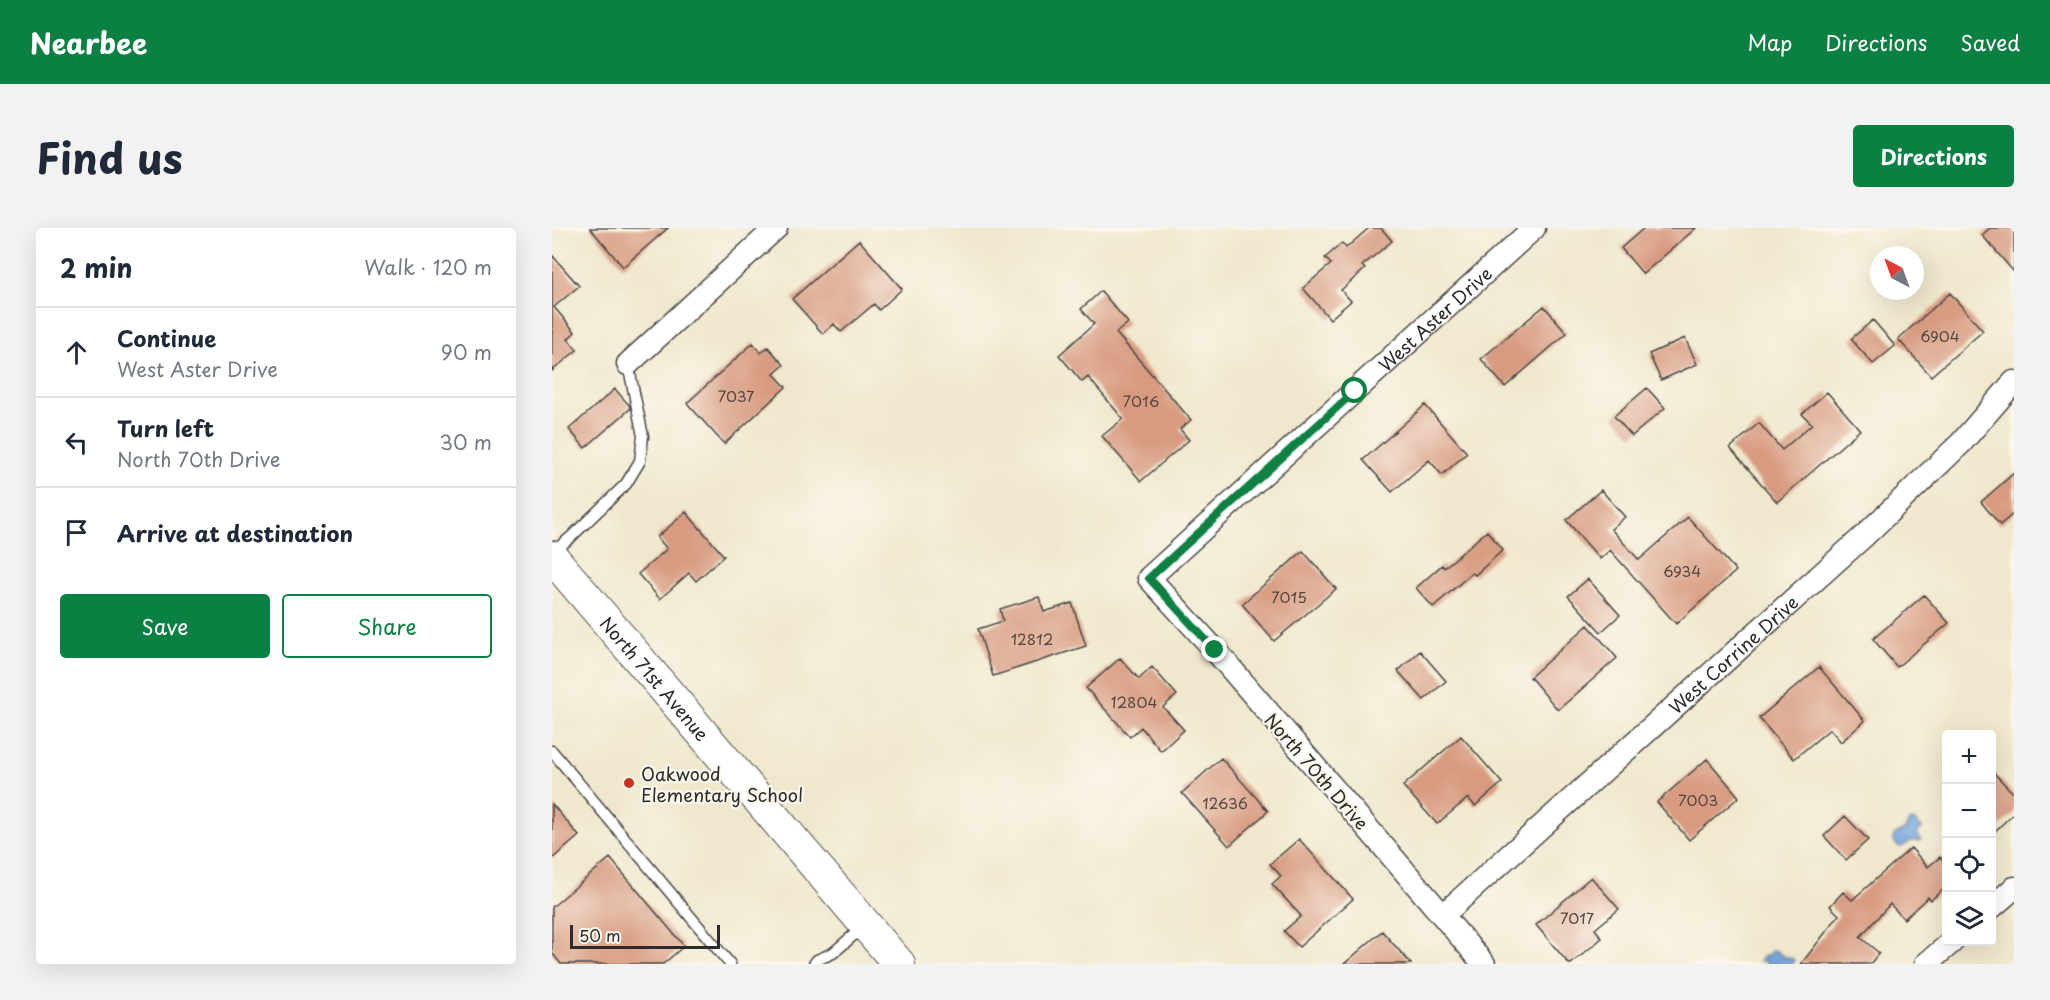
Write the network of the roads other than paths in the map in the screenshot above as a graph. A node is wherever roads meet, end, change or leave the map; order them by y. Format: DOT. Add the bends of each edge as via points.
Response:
graph roads {
  1 [pos="776,228"];
  2 [pos="1534,228"];
  3 [pos="628,364"];
  4 [pos="2014,382"];
  5 [pos="558,567"];
  6 [pos="1149,578"];
  7 [pos="552,751"];
  8 [pos="2014,888"];
  9 [pos="1996,904"];
  10 [pos="1443,915"];
  11 [pos="865,925"];
  12 [pos="1947,946"];
  13 [pos="730,964"];
  14 [pos="814,964"];
  15 [pos="898,964"];
  16 [pos="1485,964"];
  17 [pos="1926,964"];
  1 -- 3 [label="street"];
  2 -- 6 [label="street, West Aster Drive"];
  3 -- 5 [label="lane" via="643,436 640,461 626,484 571,537"];
  4 -- 10 [label="street, West Corrine Drive" via="1961,443 1864,536"];
  5 -- 11 [label="street, North 71st Avenue"];
  6 -- 10 [label="street, North 70th Drive"];
  7 -- 13 [label="lane"];
  8 -- 9 [label="street"];
  10 -- 16 [label="street, North 70th Drive"];
  11 -- 14 [label="lane"];
  11 -- 15 [label="street, North 71st Avenue"];
  12 -- 17 [label="street"];
}
